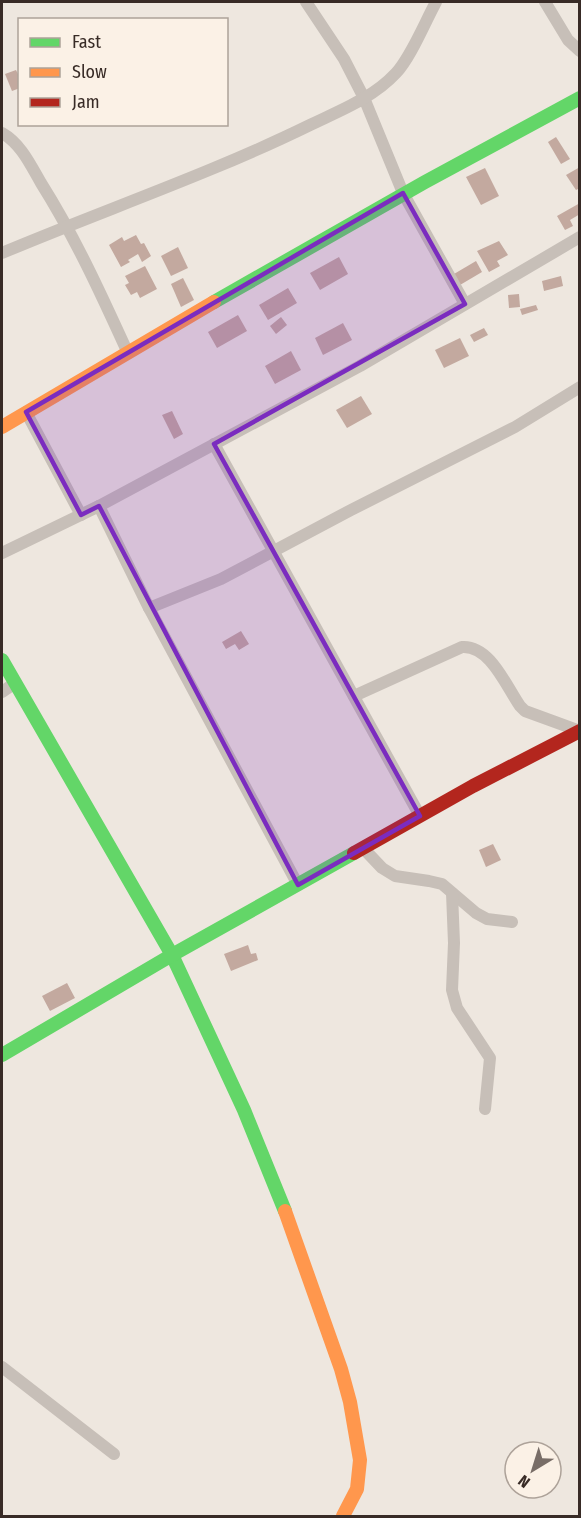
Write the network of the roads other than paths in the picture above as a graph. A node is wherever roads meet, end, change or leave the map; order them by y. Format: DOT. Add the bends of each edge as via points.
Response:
graph roads {
  1 [pos="306,2"];
  2 [pos="436,2"];
  3 [pos="545,2"];
  4 [pos="579,51"];
  5 [pos="364,98"];
  6 [pos="579,98"];
  7 [pos="2,133"];
  8 [pos="403,193"];
  9 [pos="68,225"];
  10 [pos="579,237"];
  11 [pos="2,253"];
  12 [pos="465,304"];
  13 [pos="127,351"];
  14 [pos="579,387"];
  15 [pos="26,412"];
  16 [pos="2,427"];
  17 [pos="214,444"];
  18 [pos="99,506"];
  19 [pos="81,515"];
  20 [pos="274,551"];
  21 [pos="2,553"];
  22 [pos="149,608"];
  23 [pos="2,660"];
  24 [pos="15,683"];
  25 [pos="2,692"];
  26 [pos="354,696"];
  27 [pos="579,731"];
  28 [pos="420,816"];
  29 [pos="363,848"];
  30 [pos="298,885"];
  31 [pos="452,893"];
  32 [pos="512,922"];
  33 [pos="172,955"];
  34 [pos="2,1055"];
  35 [pos="486,1109"];
  36 [pos="2,1367"];
  37 [pos="114,1454"];
  38 [pos="343,1516"];
  1 -- 5 [label="street" via="344,58"];
  2 -- 5 [label="street" via="396,73"];
  3 -- 4 [label="street"];
  5 -- 8 [label="street"];
  5 -- 9 [label="street" via="284,138"];
  6 -- 8 [label="street"];
  7 -- 9 [label="street" via="22,151"];
  8 -- 12 [label="street"];
  8 -- 13 [label="street"];
  9 -- 11 [label="street"];
  9 -- 13 [label="street"];
  10 -- 12 [label="street"];
  12 -- 17 [label="street"];
  13 -- 15 [label="street"];
  14 -- 20 [label="street" via="515,427"];
  15 -- 16 [label="street"];
  15 -- 19 [label="street"];
  17 -- 18 [label="street"];
  17 -- 20 [label="street"];
  18 -- 19 [label="street"];
  18 -- 22 [label="street"];
  19 -- 21 [label="street"];
  20 -- 22 [label="street" via="221,579"];
  20 -- 26 [label="street"];
  22 -- 30 [label="street"];
  23 -- 24 [label="street"];
  24 -- 25 [label="street"];
  24 -- 33 [label="street"];
  26 -- 27 [label="street" via="471,646 488,658 525,711"];
  26 -- 28 [label="street"];
  27 -- 28 [label="street"];
  28 -- 29 [label="street"];
  29 -- 30 [label="street"];
  29 -- 31 [label="street" via="395,876 436,882"];
  30 -- 33 [label="street"];
  31 -- 32 [label="street" via="476,913"];
  31 -- 35 [label="street" via="452,990 458,1008 490,1058"];
  33 -- 34 [label="street"];
  33 -- 38 [label="street" via="279,1194 341,1369 360,1460 357,1489"];
  36 -- 37 [label="street"];
}
